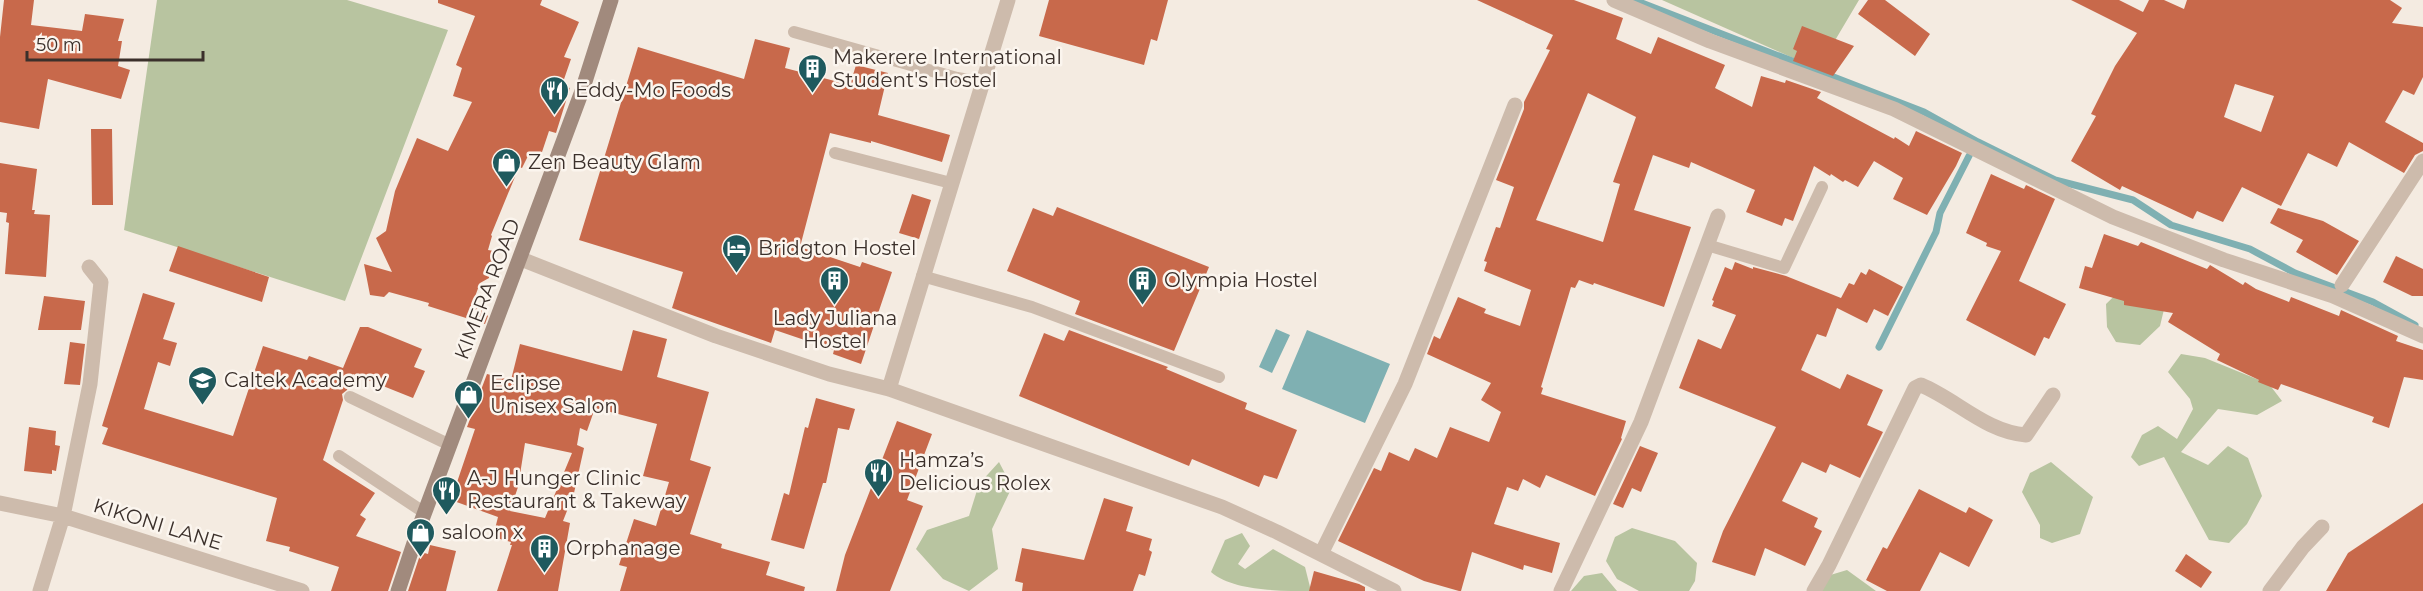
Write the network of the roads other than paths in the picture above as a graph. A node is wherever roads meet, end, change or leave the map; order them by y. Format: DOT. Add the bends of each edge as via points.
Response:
graph roads {
  1 [pos="611,0"];
  2 [pos="1008,0"];
  3 [pos="1614,0"];
  4 [pos="794,32"];
  5 [pos="982,82"];
  6 [pos="1515,105"];
  7 [pos="835,153"];
  8 [pos="2423,161"];
  9 [pos="951,183"];
  10 [pos="1822,187"];
  11 [pos="1718,216"];
  12 [pos="1707,245"];
  13 [pos="521,259"];
  14 [pos="89,267"];
  15 [pos="922,276"];
  16 [pos="2342,285"];
  17 [pos="2423,336"];
  18 [pos="1219,376"];
  19 [pos="889,389"];
  20 [pos="2053,395"];
  21 [pos="350,398"];
  22 [pos="450,445"];
  23 [pos="339,456"];
  24 [pos="0,503"];
  25 [pos="425,513"];
  26 [pos="63,516"];
  27 [pos="2322,526"];
  28 [pos="1321,554"];
  29 [pos="40,591"];
  30 [pos="302,591"];
  31 [pos="398,591"];
  32 [pos="1394,591"];
  33 [pos="1561,591"];
  34 [pos="1814,591"];
  35 [pos="2270,591"];
  1 -- 13 [label="street, KIMERA ROAD"];
  2 -- 5 [label="street"];
  3 -- 17 [label="street" via="1710,41 1894,109 2113,217 2333,296"];
  4 -- 5 [label="lane"];
  5 -- 9 [label="street"];
  6 -- 28 [label="street" via="1405,384"];
  7 -- 9 [label="lane"];
  8 -- 16 [label="street"];
  9 -- 15 [label="street"];
  10 -- 12 [label="lane" via="1784,268"];
  11 -- 12 [label="street"];
  12 -- 33 [label="street" via="1641,422"];
  13 -- 19 [label="street" via="716,336 829,374"];
  13 -- 22 [label="street, KIMERA ROAD"];
  14 -- 26 [label="street" via="101,282 101,292 90,384"];
  15 -- 18 [label="lane" via="1032,307"];
  15 -- 19 [label="street"];
  19 -- 28 [label="street" via="1222,507"];
  20 -- 34 [label="street" via="2026,435 1979,419 1921,385 1915,387"];
  21 -- 22 [label="lane"];
  22 -- 25 [label="street, KIMERA ROAD"];
  23 -- 25 [label="lane"];
  24 -- 26 [label="street, KIKONI LANE"];
  25 -- 31 [label="street, KIMERA ROAD"];
  26 -- 29 [label="street"];
  26 -- 30 [label="street, KIKONI LANE"];
  27 -- 35 [label="street"];
  28 -- 32 [label="street"];
}
